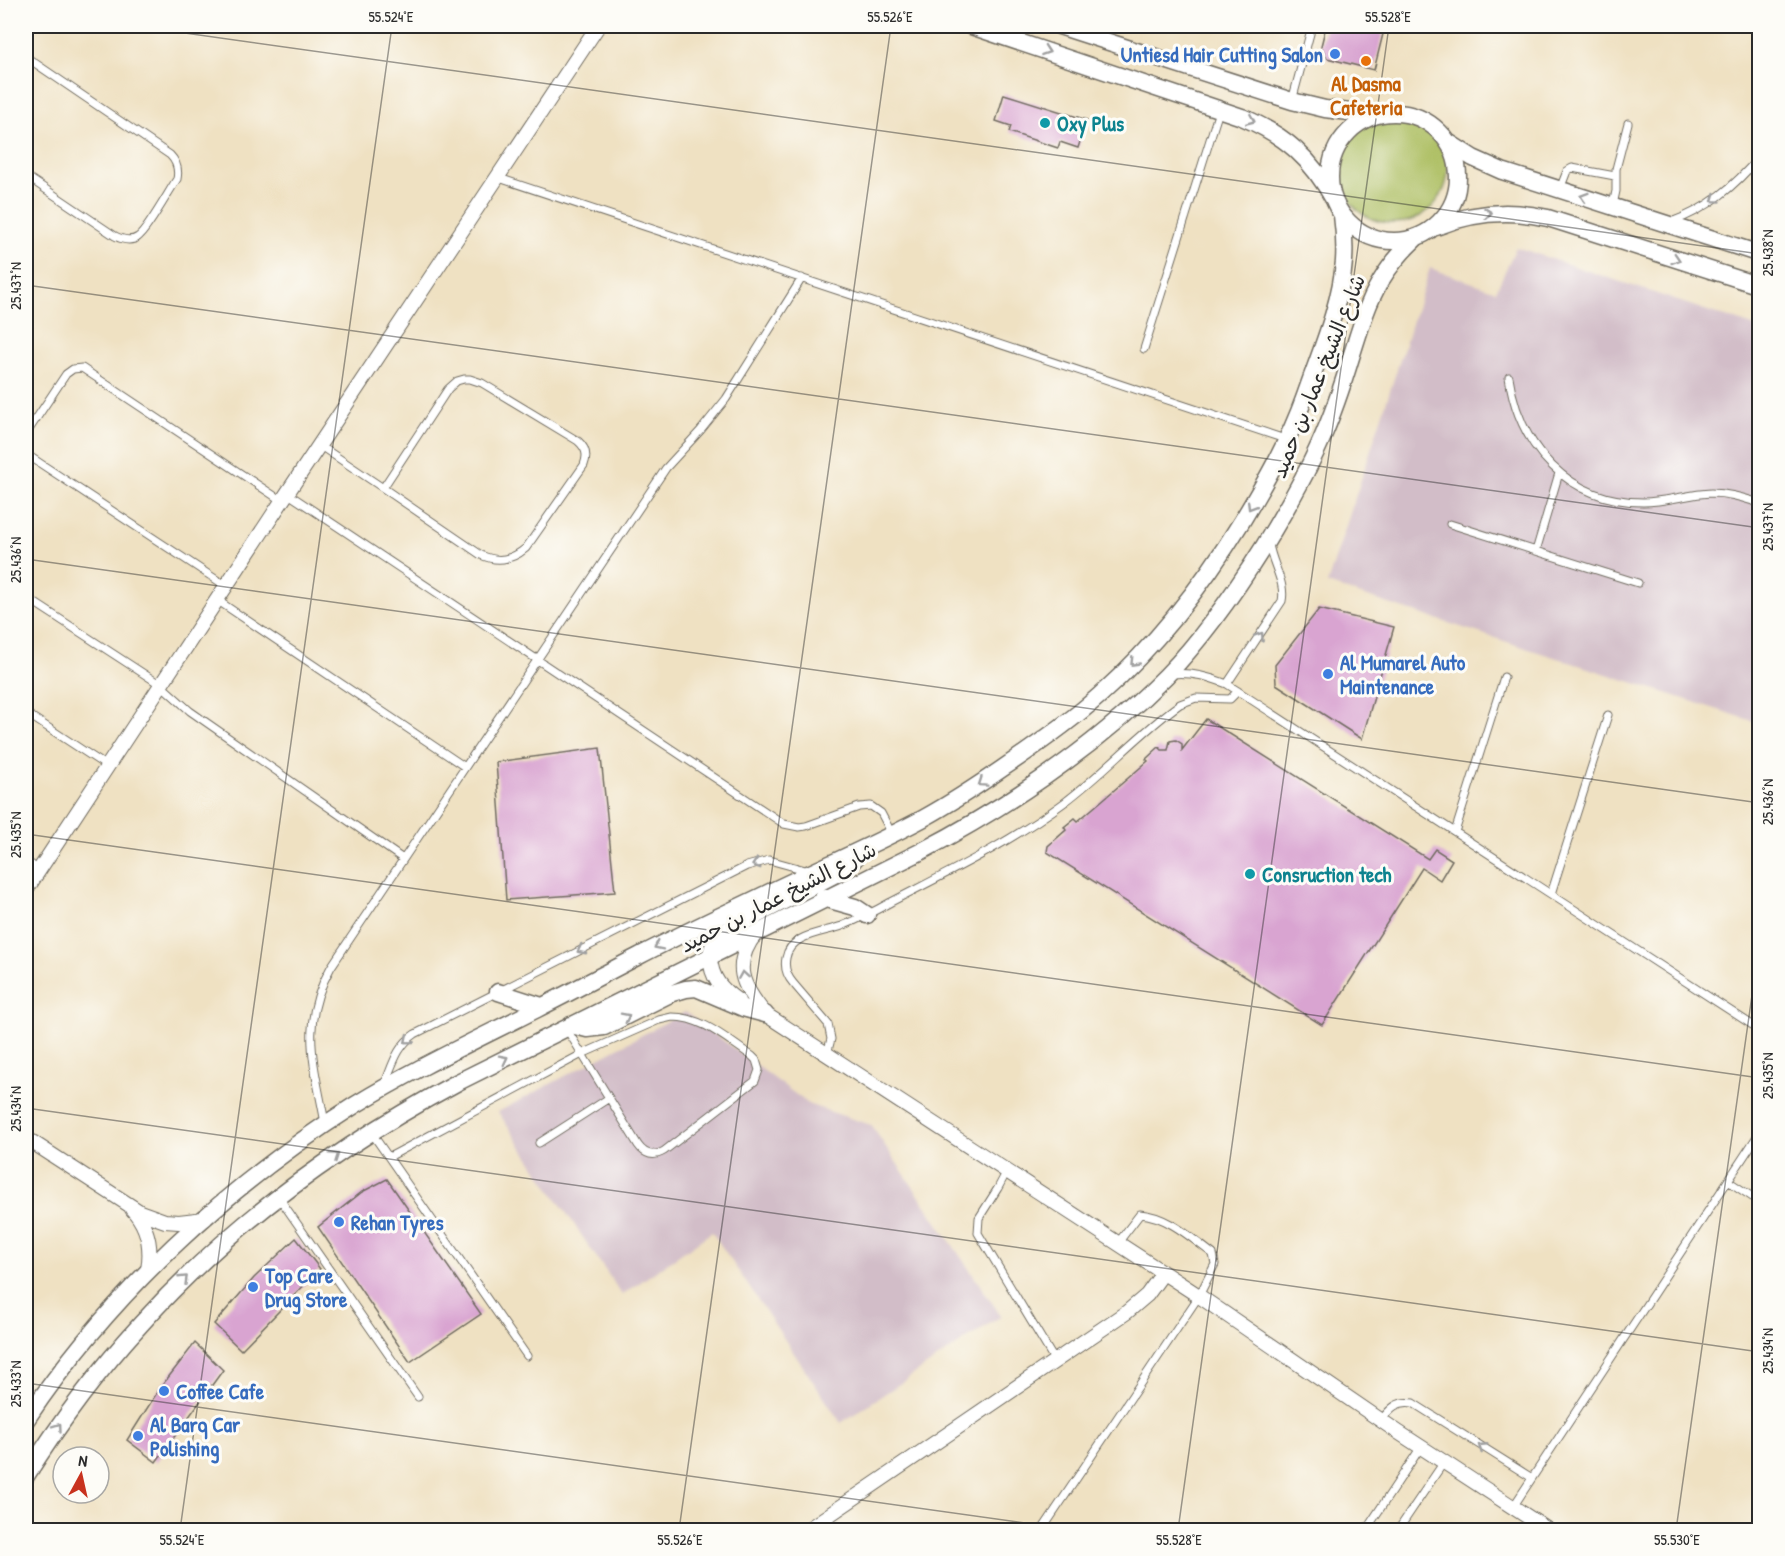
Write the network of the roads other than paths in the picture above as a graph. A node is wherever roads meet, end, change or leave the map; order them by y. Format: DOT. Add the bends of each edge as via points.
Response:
graph roads {
  1 [pos="598,26"];
  2 [pos="971,26"];
  3 [pos="1059,26"];
  4 [pos="1312,26"];
  5 [pos="1094,30"];
  6 [pos="26,57"];
  7 [pos="1292,101"];
  8 [pos="1220,109"];
  9 [pos="1375,116"];
  10 [pos="1628,123"];
  11 [pos="1447,141"];
  12 [pos="1757,159"];
  13 [pos="26,176"];
  14 [pos="1615,176"];
  15 [pos="496,177"];
  16 [pos="1560,189"];
  17 [pos="1613,206"];
  18 [pos="1338,207"];
  19 [pos="1666,224"];
  20 [pos="1425,233"];
  21 [pos="1760,254"];
  22 [pos="802,278"];
  23 [pos="1760,286"];
  24 [pos="1144,349"];
  25 [pos="1509,377"];
  26 [pos="26,434"];
  27 [pos="1287,440"];
  28 [pos="319,445"];
  29 [pos="26,454"];
  30 [pos="1559,473"];
  31 [pos="383,488"];
  32 [pos="284,497"];
  33 [pos="1760,503"];
  34 [pos="1450,524"];
  35 [pos="1269,538"];
  36 [pos="1536,551"];
  37 [pos="1638,583"];
  38 [pos="226,586"];
  39 [pos="26,597"];
  40 [pos="217,600"];
  41 [pos="537,660"];
  42 [pos="1167,675"];
  43 [pos="1504,678"];
  44 [pos="1227,684"];
  45 [pos="161,685"];
  46 [pos="1238,691"];
  47 [pos="26,713"];
  48 [pos="1608,715"];
  49 [pos="108,767"];
  50 [pos="465,767"];
  51 [pos="1455,832"];
  52 [pos="892,834"];
  53 [pos="862,848"];
  54 [pos="403,859"];
  55 [pos="26,861"];
  56 [pos="39,870"];
  57 [pos="812,872"];
  58 [pos="26,891"];
  59 [pos="1551,894"];
  60 [pos="823,898"];
  61 [pos="867,915"];
  62 [pos="756,933"];
  63 [pos="710,957"];
  64 [pos="498,992"];
  65 [pos="542,1006"];
  66 [pos="765,1014"];
  67 [pos="568,1027"];
  68 [pos="1760,1030"];
  69 [pos="582,1054"];
  70 [pos="827,1054"];
  71 [pos="383,1088"];
  72 [pos="609,1098"];
  73 [pos="326,1125"];
  74 [pos="371,1132"];
  75 [pos="1760,1132"];
  76 [pos="26,1138"];
  77 [pos="539,1143"];
  78 [pos="389,1157"];
  79 [pos="1007,1171"];
  80 [pos="1728,1181"];
  81 [pos="278,1197"];
  82 [pos="1760,1202"];
  83 [pos="128,1205"];
  84 [pos="205,1219"];
  85 [pos="1117,1244"];
  86 [pos="148,1270"];
  87 [pos="1162,1273"];
  88 [pos="1198,1296"];
  89 [pos="526,1356"];
  90 [pos="1055,1361"];
  91 [pos="418,1397"];
  92 [pos="27,1414"];
  93 [pos="1380,1420"];
  94 [pos="1421,1447"];
  95 [pos="1444,1462"];
  96 [pos="26,1476"];
  97 [pos="1532,1478"];
  98 [pos="1513,1507"];
  99 [pos="807,1530"];
  100 [pos="1042,1530"];
  101 [pos="1365,1530"];
  102 [pos="1398,1530"];
  103 [pos="1548,1530"];
  1 -- 15 [label="street"];
  2 -- 8 [label="street, one-way"];
  3 -- 5 [label="street"];
  4 -- 7 [label="lane"];
  5 -- 7 [label="street"];
  6 -- 13 [label="lane" via="170,155 178,172 141,235 131,240 115,236"];
  7 -- 9 [label="street"];
  8 -- 18 [label="street, one-way" via="1259,124 1289,143 1315,169"];
  8 -- 24 [label="lane"];
  9 -- 11 [label="street" via="1402,113 1416,117 1428,122"];
  9 -- 18 [label="street" via="1349,130 1333,155 1330,185"];
  10 -- 14 [label="lane"];
  11 -- 16 [label="street" via="1487,165"];
  11 -- 20 [label="street" via="1455,156 1457,188 1444,217"];
  12 -- 19 [label="lane, one-way" via="1734,185 1709,204"];
  14 -- 16 [label="lane" via="1572,168"];
  14 -- 17 [label="lane"];
  15 -- 22 [label="lane"];
  15 -- 28 [label="street"];
  17 -- 16 [label="street, one-way"];
  17 -- 19 [label="street"];
  18 -- 20 [label="street" via="1353,227 1368,236 1401,241"];
  18 -- 27 [label="street, شارع الشيخ عمار بن حميد" via="1344,261 1340,291"];
  19 -- 21 [label="street"];
  20 -- 23 [label="street, one-way" via="1469,216 1529,214"];
  20 -- 35 [label="street, شارع الشيخ عمار بن حميد" via="1393,263 1374,294 1338,400 1298,488"];
  22 -- 27 [label="lane"];
  22 -- 41 [label="lane" via="737,384 666,468"];
  25 -- 30 [label="lane" via="1523,424 1538,451"];
  26 -- 32 [label="lane" via="66,374 82,368"];
  27 -- 52 [label="street, شارع الشيخ عمار بن حميد, one-way" via="1219,557 1163,631 1122,675 1032,748 949,804"];
  28 -- 31 [label="lane"];
  28 -- 32 [label="street"];
  29 -- 38 [label="lane"];
  30 -- 33 [label="lane" via="1599,495 1629,502 1712,493"];
  30 -- 36 [label="lane"];
  31 -- 31 [label="lane" via="481,555 505,560 526,548 584,465 586,455 578,441 482,384 464,379 448,389"];
  32 -- 38 [label="street"];
  32 -- 41 [label="lane"];
  34 -- 36 [label="lane"];
  35 -- 42 [label="street, شارع الشيخ عمار بن حميد" via="1221,609"];
  44 -- 35 [label="lane, one-way" via="1282,601 1283,589"];
  36 -- 37 [label="lane"];
  38 -- 40 [label="street"];
  39 -- 45 [label="lane"];
  40 -- 45 [label="street"];
  40 -- 50 [label="lane"];
  41 -- 50 [label="lane"];
  41 -- 52 [label="lane" via="784,824 807,826 865,805 877,808"];
  42 -- 44 [label="lane" via="1191,674"];
  42 -- 60 [label="street, شارع الشيخ عمار بن حميد" via="1101,735 1029,789 948,837"];
  43 -- 51 [label="lane"];
  44 -- 46 [label="lane"];
  45 -- 49 [label="street"];
  45 -- 54 [label="lane" via="195,715"];
  46 -- 51 [label="lane"];
  46 -- 61 [label="lane" via="1226,699 1196,698 1180,704 1094,779 1039,820"];
  47 -- 49 [label="lane"];
  48 -- 59 [label="lane"];
  49 -- 56 [label="street"];
  50 -- 54 [label="lane"];
  51 -- 59 [label="lane"];
  52 -- 53 [label="street, شارع الشيخ عمار بن حميد"];
  53 -- 57 [label="street, شارع الشيخ عمار بن حميد"];
  53 -- 63 [label="street" via="836,874 724,932 714,943"];
  54 -- 73 [label="lane" via="331,967 317,995 311,1042"];
  55 -- 56 [label="lane"];
  56 -- 58 [label="street"];
  57 -- 64 [label="lane, one-way" via="777,861 754,863"];
  57 -- 65 [label="street, شارع الشيخ عمار بن حميد, one-way"];
  59 -- 68 [label="lane"];
  60 -- 61 [label="street" via="855,906"];
  60 -- 62 [label="street, شارع الشيخ عمار بن حميد"];
  61 -- 70 [label="lane" via="802,938 787,953 788,977 828,1024 831,1039"];
  62 -- 63 [label="street, شارع الشيخ عمار بن حميد"];
  66 -- 62 [label="street, one-way" via="748,992 742,972 745,951"];
  63 -- 66 [label="street" via="713,975 724,991"];
  63 -- 67 [label="street, شارع الشيخ عمار بن حميد"];
  64 -- 65 [label="street"];
  64 -- 71 [label="lane, one-way" via="409,1038 399,1049"];
  65 -- 71 [label="street, شارع الشيخ عمار بن حميد"];
  67 -- 66 [label="street, one-way" via="604,1028 678,991 696,988"];
  66 -- 70 [label="street"];
  67 -- 69 [label="lane"];
  74 -- 67 [label="street, شارع الشيخ عمار بن حميد, one-way" via="448,1087"];
  69 -- 72 [label="lane"];
  69 -- 72 [label="lane" via="659,1020 684,1017 707,1026 759,1065 755,1081 655,1155 641,1149"];
  69 -- 78 [label="lane"];
  70 -- 79 [label="street"];
  71 -- 73 [label="street, شارع الشيخ عمار بن حميد"];
  72 -- 77 [label="lane"];
  73 -- 84 [label="street, شارع الشيخ عمار بن حميد"];
  74 -- 78 [label="lane"];
  81 -- 74 [label="street, شارع الشيخ عمار بن حميد, one-way"];
  75 -- 80 [label="lane"];
  76 -- 83 [label="street"];
  78 -- 89 [label="lane"];
  79 -- 85 [label="street"];
  79 -- 90 [label="lane" via="979,1218 978,1233"];
  80 -- 82 [label="lane"];
  80 -- 97 [label="lane"];
  81 -- 91 [label="lane"];
  96 -- 81 [label="street, شارع الشيخ عمار بن حميد, one-way" via="74,1404 141,1323 207,1257"];
  83 -- 84 [label="street" via="165,1221"];
  83 -- 86 [label="street" via="147,1235"];
  84 -- 86 [label="street, شارع الشيخ عمار بن حميد"];
  85 -- 87 [label="street"];
  85 -- 88 [label="lane" via="1140,1214 1153,1215 1182,1231 1213,1254 1215,1264"];
  86 -- 92 [label="street, شارع الشيخ عمار بن حميد"];
  87 -- 88 [label="street"];
  87 -- 90 [label="street" via="1138,1304"];
  88 -- 93 [label="street"];
  88 -- 100 [label="lane"];
  90 -- 99 [label="street"];
  93 -- 94 [label="street"];
  97 -- 93 [label="lane, one-way" via="1413,1402 1396,1404"];
  94 -- 95 [label="street"];
  94 -- 101 [label="lane"];
  95 -- 98 [label="street"];
  95 -- 102 [label="lane"];
  97 -- 98 [label="lane"];
  98 -- 103 [label="street"];
}
